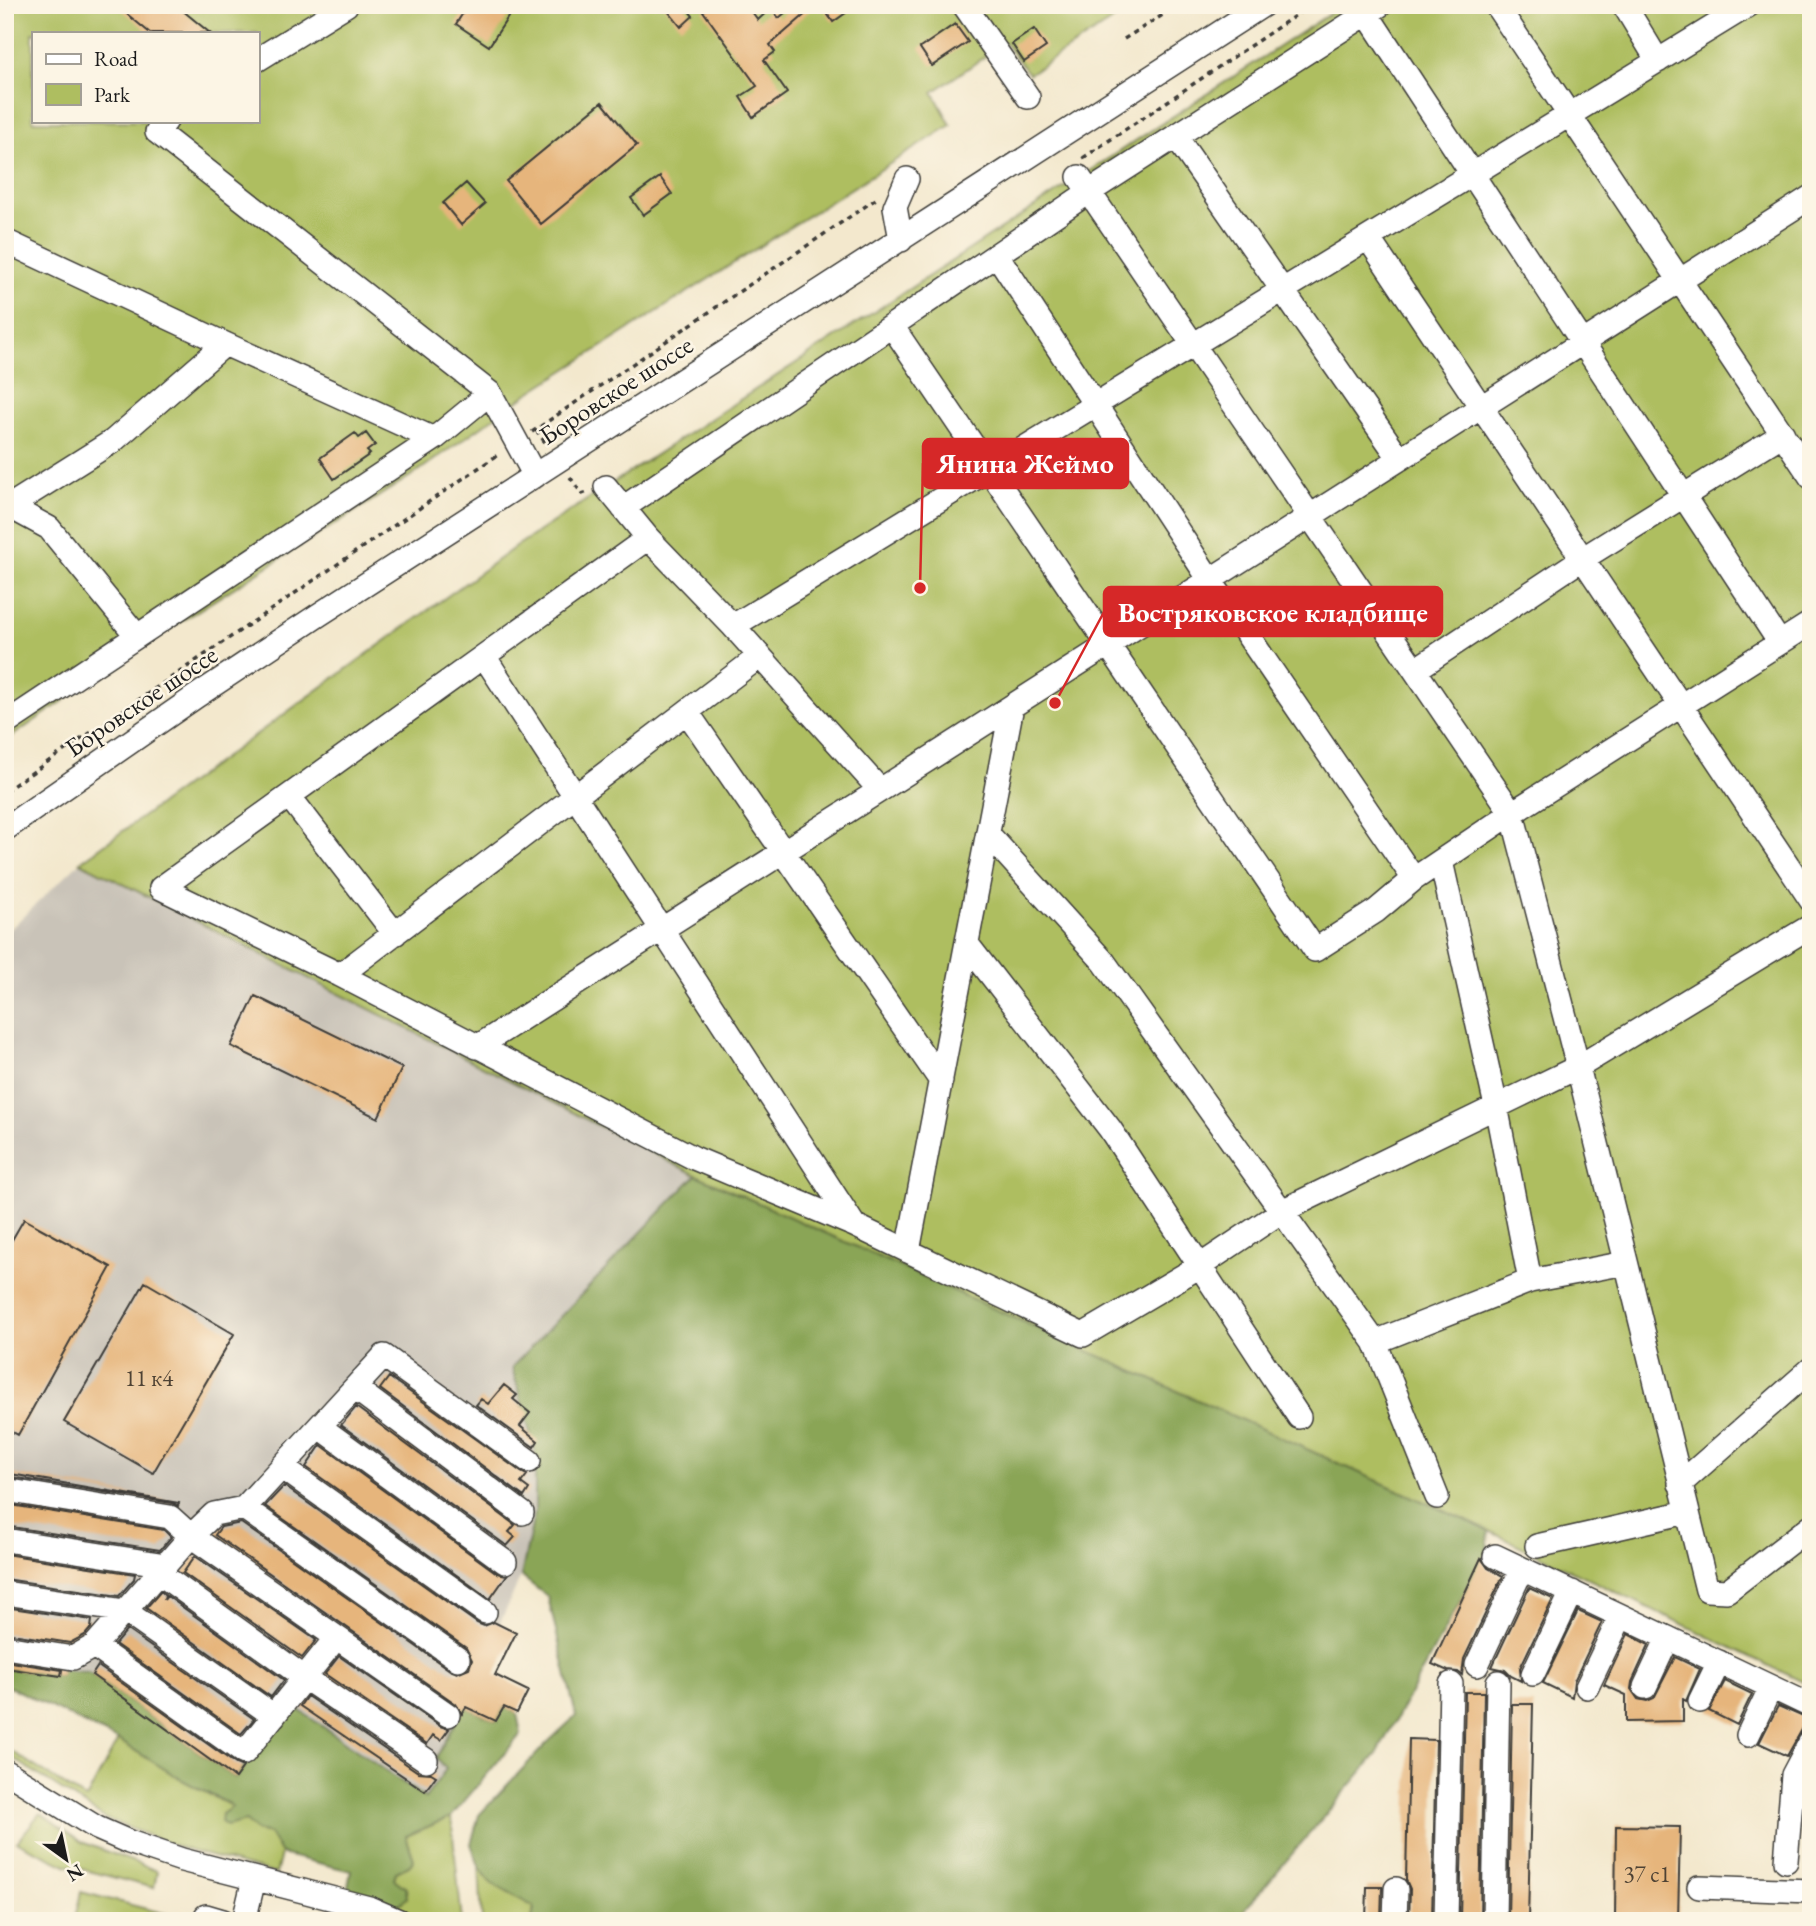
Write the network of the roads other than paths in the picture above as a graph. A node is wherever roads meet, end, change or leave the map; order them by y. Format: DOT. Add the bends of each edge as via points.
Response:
graph roads {
  1 [pos="346,5"];
  2 [pos="964,5"];
  3 [pos="1263,5"];
  4 [pos="1496,5"];
  5 [pos="1624,5"];
  6 [pos="1749,5"];
  7 [pos="1373,9"];
  8 [pos="259,59"];
  9 [pos="1658,61"];
  10 [pos="1028,97"];
  11 [pos="1569,115"];
  12 [pos="165,122"];
  13 [pos="1176,137"];
  14 [pos="1472,174"];
  15 [pos="1083,176"];
  16 [pos="907,178"];
  17 [pos="1811,197"];
  18 [pos="1368,238"];
  19 [pos="901,240"];
  20 [pos="5,241"];
  21 [pos="997,255"];
  22 [pos="1680,281"];
  23 [pos="1283,290"];
  24 [pos="892,326"];
  25 [pos="1582,342"];
  26 [pos="225,344"];
  27 [pos="1193,345"];
  28 [pos="490,393"];
  29 [pos="1095,405"];
  30 [pos="1481,407"];
  31 [pos="1783,434"];
  32 [pos="435,439"];
  33 [pos="1400,459"];
  34 [pos="989,469"];
  35 [pos="535,476"];
  36 [pos="1811,477"];
  37 [pos="606,487"];
  38 [pos="1683,496"];
  39 [pos="7,506"];
  40 [pos="624,508"];
  41 [pos="1310,516"];
  42 [pos="648,538"];
  43 [pos="1582,559"];
  44 [pos="1210,580"];
  45 [pos="1811,623"];
  46 [pos="733,626"];
  47 [pos="137,636"];
  48 [pos="1780,643"];
  49 [pos="1108,645"];
  50 [pos="484,656"];
  51 [pos="760,656"];
  52 [pos="1415,670"];
  53 [pos="1012,706"];
  54 [pos="1681,706"];
  55 [pos="687,712"];
  56 [pos="5,724"];
  57 [pos="880,790"];
  58 [pos="289,796"];
  59 [pos="576,796"];
  60 [pos="1512,813"];
  61 [pos="5,829"];
  62 [pos="988,835"];
  63 [pos="783,852"];
  64 [pos="1441,861"];
  65 [pos="1414,879"];
  66 [pos="1811,900"];
  67 [pos="1811,926"];
  68 [pos="662,929"];
  69 [pos="395,934"];
  70 [pos="967,944"];
  71 [pos="340,975"];
  72 [pos="477,1047"];
  73 [pos="1578,1067"];
  74 [pos="941,1081"];
  75 [pos="1496,1107"];
  76 [pos="1282,1211"];
  77 [pos="853,1225"];
  78 [pos="908,1251"];
  79 [pos="1626,1263"];
  80 [pos="1200,1266"];
  81 [pos="1530,1281"];
  82 [pos="1375,1342"];
  83 [pos="1811,1369"];
  84 [pos="355,1388"];
  85 [pos="1300,1418"];
  86 [pos="320,1427"];
  87 [pos="529,1461"];
  88 [pos="283,1468"];
  89 [pos="1680,1484"];
  90 [pos="5,1490"];
  91 [pos="1437,1497"];
  92 [pos="244,1508"];
  93 [pos="1687,1512"];
  94 [pos="522,1513"];
  95 [pos="1811,1526"];
  96 [pos="191,1536"];
  97 [pos="5,1540"];
  98 [pos="1537,1546"];
  99 [pos="1495,1556"];
  100 [pos="505,1562"];
  101 [pos="162,1569"];
  102 [pos="1522,1569"];
  103 [pos="1572,1592"];
  104 [pos="5,1593"];
  105 [pos="125,1611"];
  106 [pos="485,1612"];
  107 [pos="1621,1616"];
  108 [pos="336,1638"];
  109 [pos="1668,1639"];
  110 [pos="94,1646"];
  111 [pos="5,1647"];
  112 [pos="458,1659"];
  113 [pos="1718,1662"];
  114 [pos="1477,1665"];
  115 [pos="1533,1674"];
  116 [pos="305,1678"];
  117 [pos="1498,1682"];
  118 [pos="1451,1684"];
  119 [pos="1645,1687"];
  120 [pos="1771,1687"];
  121 [pos="1587,1688"];
  122 [pos="1700,1701"];
  123 [pos="1811,1706"];
  124 [pos="448,1715"];
  125 [pos="274,1716"];
  126 [pos="1748,1735"];
  127 [pos="1811,1741"];
  128 [pos="426,1760"];
  129 [pos="5,1771"];
  130 [pos="1786,1861"];
  131 [pos="254,1879"];
  132 [pos="1396,1888"];
  133 [pos="1699,1888"];
  134 [pos="1811,1891"];
  135 [pos="244,1921"];
  136 [pos="399,1921"];
  137 [pos="1395,1921"];
  138 [pos="1446,1921"];
  139 [pos="1493,1921"];
  1 -- 8 [label="street"];
  2 -- 10 [label="street"];
  3 -- 19 [label="street, Боровское шоссе"];
  4 -- 11 [label="street"];
  5 -- 9 [label="street"];
  6 -- 9 [label="street"];
  7 -- 13 [label="street"];
  7 -- 14 [label="street"];
  9 -- 11 [label="street"];
  11 -- 14 [label="street"];
  11 -- 22 [label="street"];
  12 -- 28 [label="street" via="157,132"];
  13 -- 15 [label="street"];
  13 -- 23 [label="street"];
  14 -- 18 [label="street"];
  14 -- 25 [label="street"];
  15 -- 21 [label="street"];
  15 -- 27 [label="street"];
  16 -- 19 [label="street" via="895,206"];
  17 -- 22 [label="street"];
  18 -- 23 [label="street"];
  18 -- 30 [label="street"];
  19 -- 35 [label="street, Боровское шоссе"];
  20 -- 26 [label="street"];
  21 -- 24 [label="street"];
  21 -- 29 [label="street"];
  22 -- 25 [label="street"];
  22 -- 31 [label="street"];
  23 -- 27 [label="street"];
  23 -- 33 [label="street"];
  24 -- 34 [label="street"];
  24 -- 40 [label="street"];
  25 -- 30 [label="street"];
  25 -- 38 [label="street"];
  26 -- 32 [label="street"];
  26 -- 39 [label="street" via="113,441"];
  27 -- 29 [label="street"];
  27 -- 41 [label="street"];
  28 -- 32 [label="street"];
  28 -- 35 [label="street"];
  29 -- 34 [label="street"];
  29 -- 44 [label="street"];
  30 -- 33 [label="street"];
  30 -- 43 [label="street"];
  31 -- 36 [label="street"];
  31 -- 38 [label="street"];
  32 -- 47 [label="street"];
  33 -- 41 [label="street"];
  34 -- 46 [label="street"];
  34 -- 49 [label="street"];
  35 -- 61 [label="street, Боровское шоссе" via="250,660"];
  37 -- 40 [label="street"];
  38 -- 43 [label="street"];
  38 -- 48 [label="street"];
  39 -- 47 [label="street" via="49,528"];
  40 -- 42 [label="street"];
  41 -- 44 [label="street"];
  41 -- 52 [label="street"];
  42 -- 46 [label="street"];
  42 -- 50 [label="street"];
  43 -- 52 [label="street"];
  43 -- 54 [label="street"];
  44 -- 49 [label="street"];
  44 -- 65 [label="street"];
  45 -- 48 [label="street"];
  46 -- 51 [label="street"];
  47 -- 56 [label="street"];
  48 -- 54 [label="street"];
  49 -- 53 [label="street"];
  49 -- 65 [label="street" via="1315,950 1376,911"];
  50 -- 58 [label="street"];
  50 -- 59 [label="street"];
  51 -- 55 [label="street"];
  51 -- 57 [label="street"];
  52 -- 60 [label="street"];
  53 -- 57 [label="street"];
  53 -- 62 [label="street"];
  54 -- 60 [label="street"];
  54 -- 66 [label="street"];
  55 -- 59 [label="street"];
  55 -- 63 [label="street"];
  57 -- 63 [label="street"];
  58 -- 69 [label="street"];
  58 -- 71 [label="street" via="161,888"];
  59 -- 68 [label="street"];
  59 -- 69 [label="street"];
  60 -- 64 [label="street"];
  60 -- 73 [label="street"];
  62 -- 70 [label="street"];
  62 -- 76 [label="street" via="1104,962"];
  63 -- 68 [label="street"];
  63 -- 74 [label="street"];
  64 -- 65 [label="street"];
  64 -- 75 [label="street"];
  67 -- 73 [label="street"];
  68 -- 72 [label="street"];
  68 -- 77 [label="street"];
  69 -- 71 [label="street"];
  70 -- 74 [label="street"];
  70 -- 80 [label="street" via="1110,1129"];
  71 -- 72 [label="street"];
  72 -- 77 [label="street" via="694,1158"];
  73 -- 75 [label="street"];
  73 -- 79 [label="street"];
  74 -- 78 [label="street"];
  75 -- 76 [label="street"];
  75 -- 81 [label="street"];
  76 -- 80 [label="street"];
  76 -- 82 [label="street"];
  77 -- 78 [label="street"];
  78 -- 80 [label="street" via="1083,1335"];
  79 -- 81 [label="street"];
  79 -- 89 [label="street"];
  80 -- 85 [label="street"];
  81 -- 82 [label="street"];
  82 -- 91 [label="street"];
  83 -- 89 [label="street"];
  84 -- 86 [label="street"];
  84 -- 87 [label="street" via="384,1356"];
  84 -- 94 [label="street"];
  86 -- 88 [label="street"];
  86 -- 100 [label="street"];
  88 -- 92 [label="street"];
  88 -- 106 [label="street"];
  89 -- 93 [label="street"];
  90 -- 96 [label="street" via="170,1517"];
  92 -- 96 [label="street" via="214,1514"];
  92 -- 112 [label="street"];
  93 -- 95 [label="street" via="1707,1590 1727,1591"];
  93 -- 98 [label="street"];
  96 -- 101 [label="street"];
  96 -- 108 [label="street"];
  97 -- 101 [label="street"];
  99 -- 102 [label="street"];
  101 -- 105 [label="street"];
  101 -- 116 [label="street"];
  102 -- 103 [label="street"];
  102 -- 114 [label="street"];
  103 -- 107 [label="street"];
  103 -- 115 [label="street"];
  104 -- 105 [label="street"];
  105 -- 110 [label="street"];
  105 -- 125 [label="street"];
  107 -- 109 [label="street"];
  107 -- 121 [label="street"];
  108 -- 116 [label="street"];
  108 -- 124 [label="street"];
  109 -- 113 [label="street"];
  109 -- 119 [label="street"];
  110 -- 111 [label="street" via="73,1658"];
  110 -- 125 [label="street" via="244,1753"];
  113 -- 120 [label="street"];
  113 -- 122 [label="street"];
  116 -- 125 [label="street"];
  116 -- 128 [label="street"];
  117 -- 139 [label="street"];
  118 -- 138 [label="street"];
  120 -- 123 [label="street"];
  120 -- 126 [label="street"];
  127 -- 130 [label="street" via="1793,1775"];
  129 -- 131 [label="street" via="97,1828 129,1842"];
  131 -- 135 [label="street"];
  131 -- 136 [label="street" via="369,1908"];
  132 -- 137 [label="street"];
  133 -- 134 [label="street"];
}
